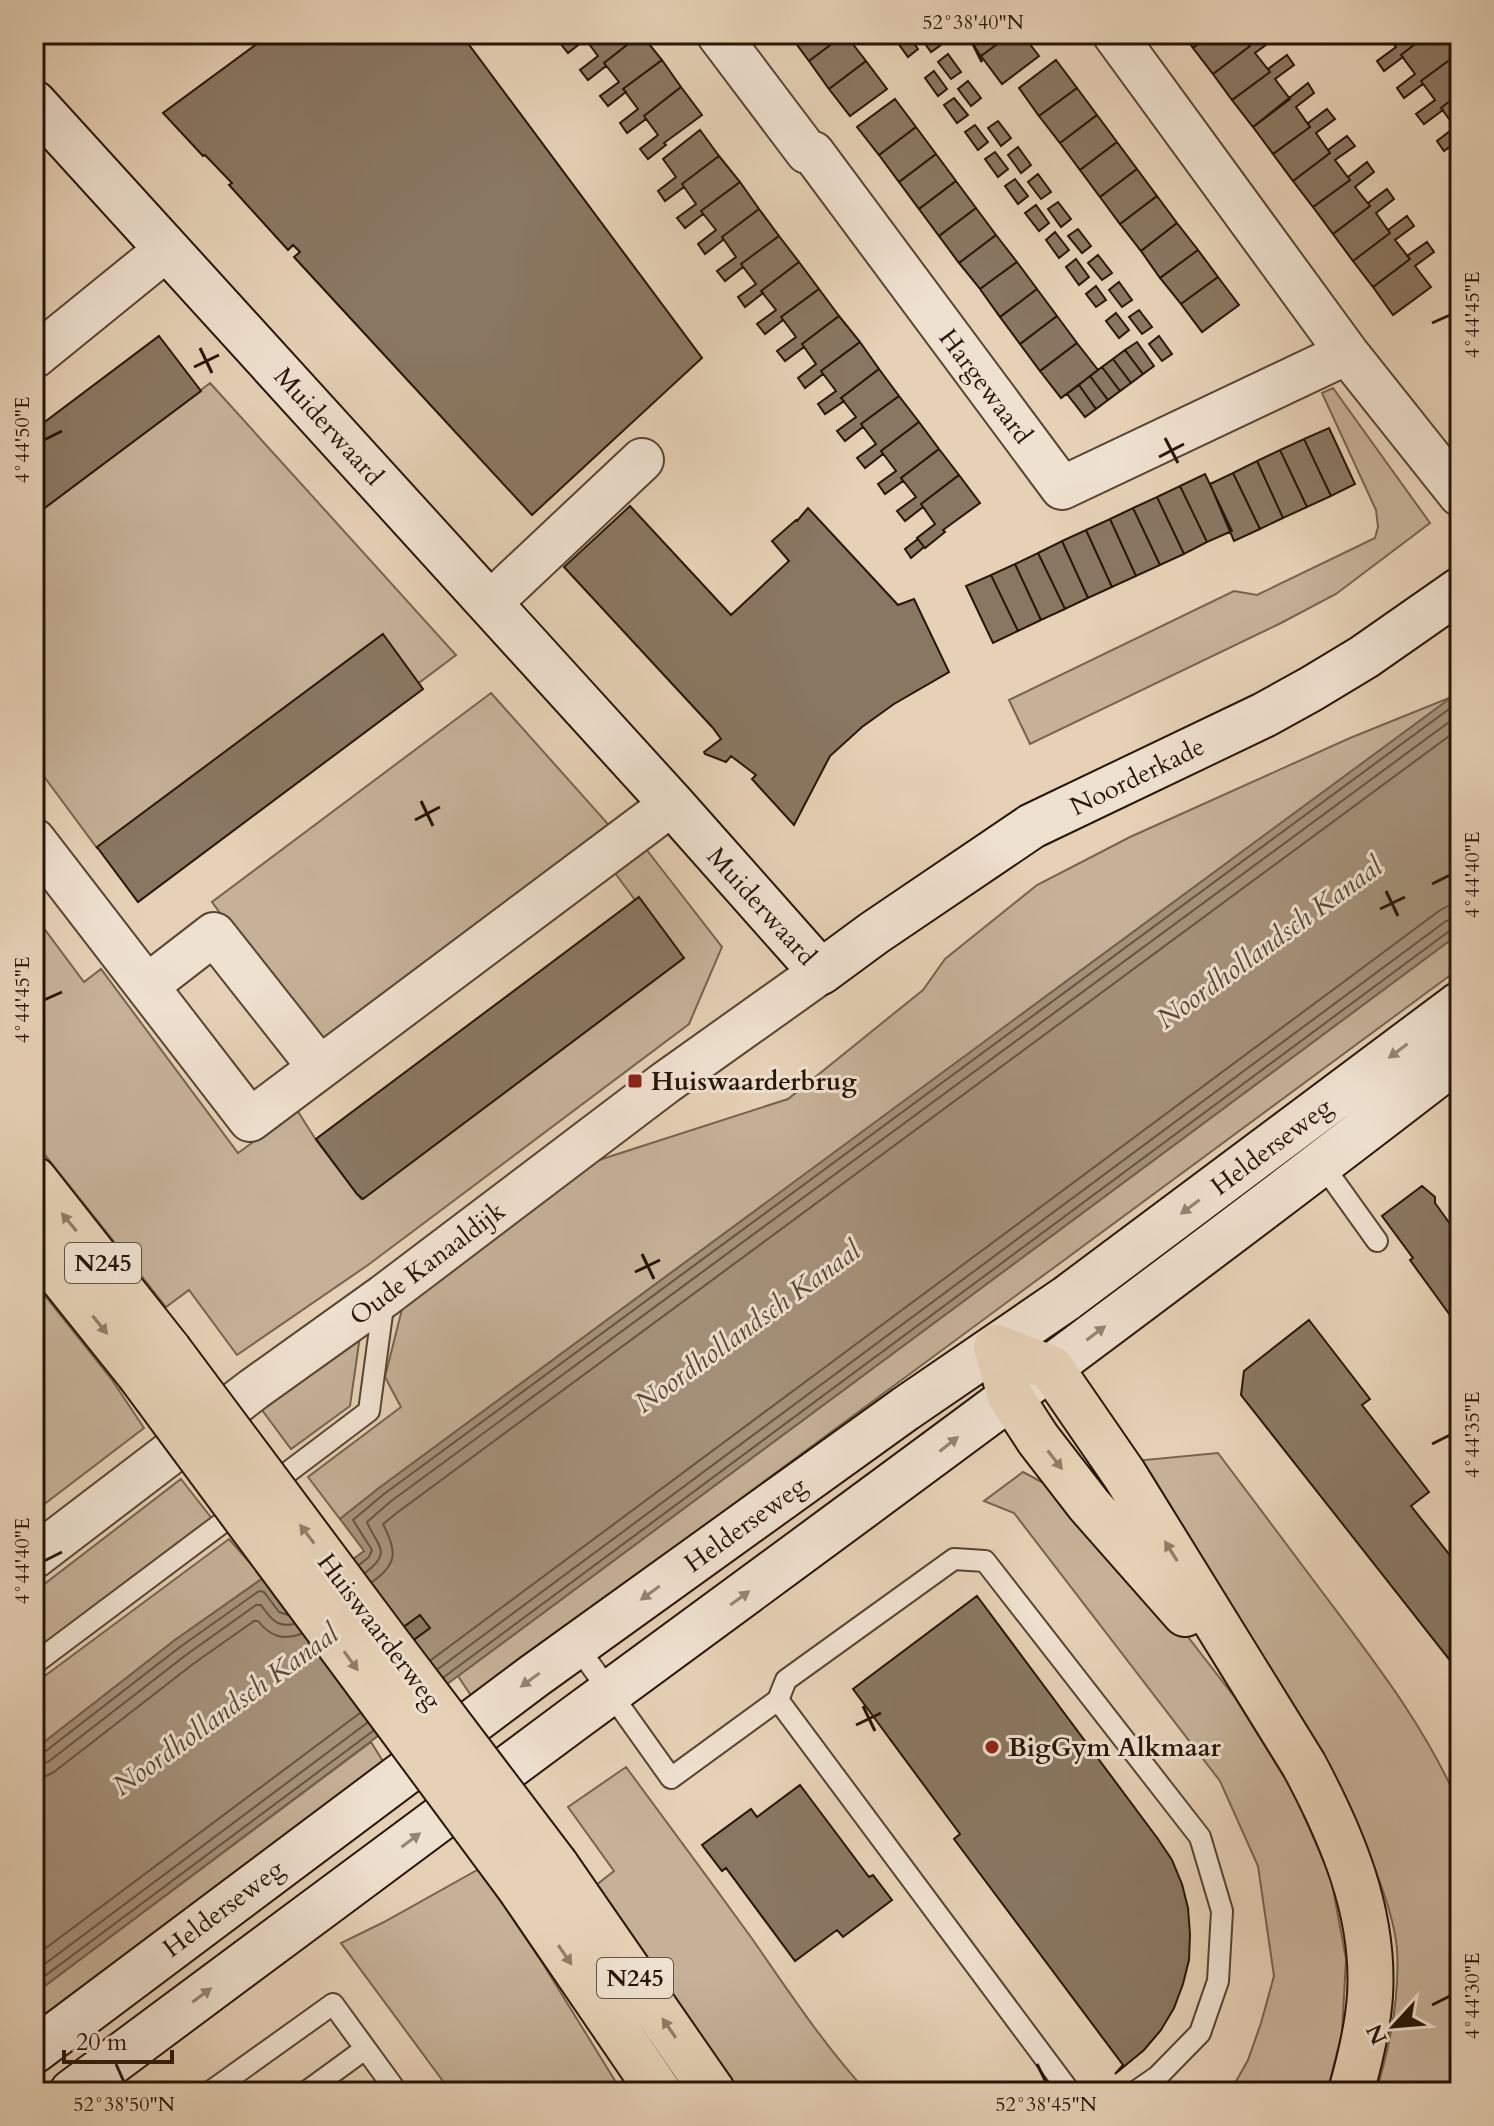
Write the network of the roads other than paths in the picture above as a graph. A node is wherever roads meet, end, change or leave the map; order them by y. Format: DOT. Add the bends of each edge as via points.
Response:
graph roads {
  1 [pos="718,34"];
  2 [pos="1114,34"];
  3 [pos="34,103"];
  4 [pos="167,249"];
  5 [pos="1347,353"];
  6 [pos="34,357"];
  7 [pos="642,460"];
  8 [pos="1460,495"];
  9 [pos="1460,590"];
  10 [pos="490,603"];
  11 [pos="672,804"];
  12 [pos="34,840"];
  13 [pos="821,972"];
  14 [pos="148,985"];
  15 [pos="1460,1004"];
  16 [pos="1460,1057"];
  17 [pos="319,1067"];
  18 [pos="1296,1127"];
  19 [pos="1321,1164"];
  20 [pos="34,1179"];
  21 [pos="1377,1241"];
  22 [pos="34,1243"];
  23 [pos="384,1296"];
  24 [pos="996,1347"];
  25 [pos="154,1361"];
  26 [pos="1051,1368"];
  27 [pos="1010,1396"];
  28 [pos="34,1557"];
  29 [pos="577,1646"];
  30 [pos="34,1664"];
  31 [pos="611,1693"];
  32 [pos="778,1700"];
  33 [pos="1271,1712"];
  34 [pos="365,2049"];
  35 [pos="34,2051"];
  36 [pos="72,2092"];
  37 [pos="210,2092"];
  38 [pos="306,2092"];
  39 [pos="397,2092"];
  40 [pos="659,2092"];
  41 [pos="713,2092"];
  42 [pos="1070,2092"];
  43 [pos="1135,2092"];
  44 [pos="1351,2092"];
  1 -- 5 [label="street, Hargewaard" via="1062,488"];
  2 -- 5 [label="street"];
  3 -- 4 [label="main road, Muiderwaard"];
  4 -- 6 [label="street"];
  4 -- 10 [label="main road, Muiderwaard"];
  5 -- 8 [label="street"];
  7 -- 10 [label="street"];
  9 -- 13 [label="main road, Noorderkade" via="1364,657 1264,715 1032,826"];
  10 -- 11 [label="main road, Muiderwaard"];
  11 -- 13 [label="main road, Muiderwaard"];
  11 -- 17 [label="street"];
  12 -- 14 [label="street"];
  13 -- 23 [label="street, Oude Kanaaldijk"];
  14 -- 17 [label="street" via="214,934"];
  14 -- 17 [label="street" via="250,1120"];
  15 -- 18 [label="main road, Helderseweg, one-way"];
  16 -- 19 [label="main road, Helderseweg"];
  18 -- 19 [label="lane"];
  18 -- 24 [label="main road, Helderseweg, one-way"];
  19 -- 21 [label="lane"];
  26 -- 19 [label="main road, Helderseweg, one-way"];
  25 -- 20 [label="highway, Huiswaarderweg / N245, one-way"];
  22 -- 25 [label="highway, Huiswaarderweg / N245, one-way"];
  23 -- 28 [label="street, Oude Kanaaldijk"];
  23 -- 30 [label="lane" via="369,1411"];
  24 -- 26 [label="highway"];
  24 -- 27 [label="highway"];
  24 -- 29 [label="main road, Helderseweg, one-way"];
  25 -- 40 [label="highway, Huiswaarderweg / N245, one-way, bridge"];
  41 -- 25 [label="highway, Huiswaarderweg / N245, one-way, bridge" via="556,1865 387,1642"];
  26 -- 27 [label="main road, Helderseweg"];
  33 -- 26 [label="highway, one-way" via="1124,1474"];
  31 -- 27 [label="main road, Helderseweg, one-way"];
  27 -- 33 [label="highway, one-way" via="1089,1505"];
  29 -- 31 [label="lane"];
  29 -- 35 [label="main road, Helderseweg, one-way"];
  31 -- 32 [label="lane" via="671,1778"];
  36 -- 31 [label="main road, Helderseweg, one-way"];
  32 -- 42 [label="lane"];
  32 -- 43 [label="lane" via="786,1680 954,1559 985,1561 1200,1837 1222,1911 1218,1981 1200,2033"];
  33 -- 44 [label="highway" via="1329,1813 1364,1916 1370,1996"];
  34 -- 37 [label="lane" via="333,2004"];
  34 -- 38 [label="lane"];
  34 -- 39 [label="lane"];
}
